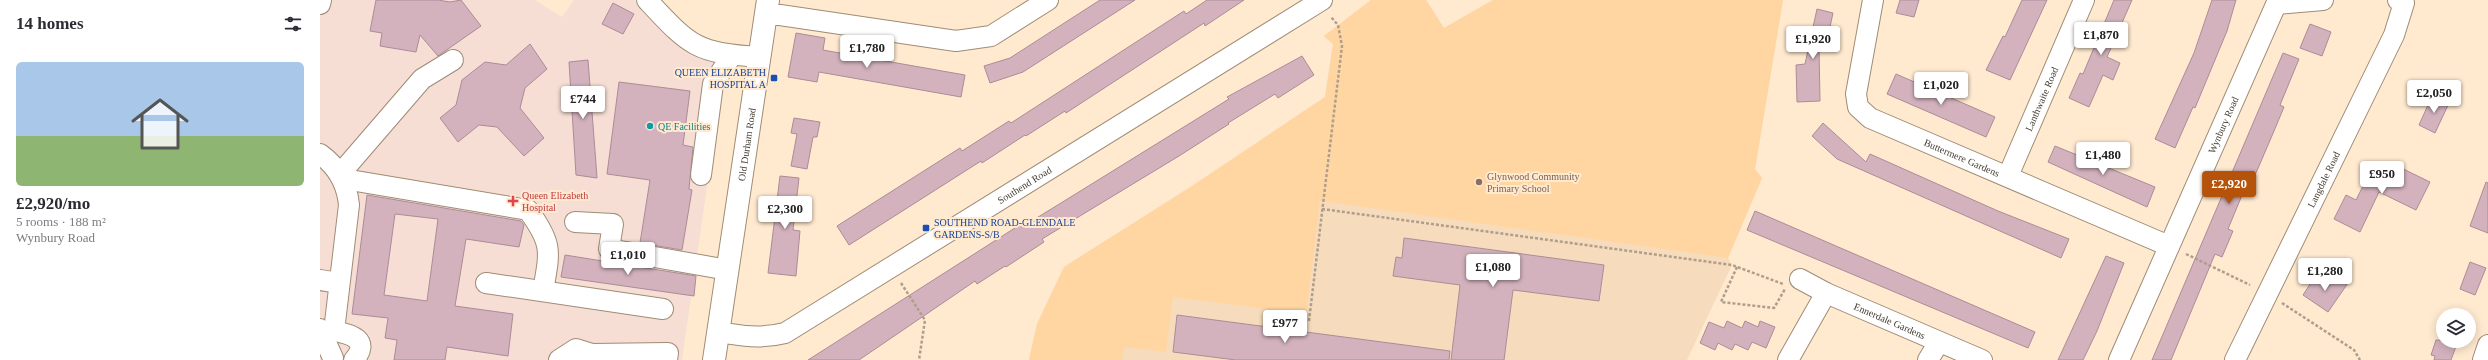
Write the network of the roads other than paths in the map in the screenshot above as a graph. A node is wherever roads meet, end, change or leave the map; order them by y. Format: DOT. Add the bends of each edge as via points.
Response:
graph roads {
  1 [pos="321,0"];
  2 [pos="647,0"];
  3 [pos="1048,0"];
  4 [pos="1873,0"];
  5 [pos="2084,0"];
  6 [pos="2323,0"];
  7 [pos="2398,0"];
  8 [pos="1320,1"];
  9 [pos="2278,2"];
  10 [pos="320,4"];
  11 [pos="767,7"];
  12 [pos="732,55"];
  13 [pos="760,57"];
  14 [pos="453,60"];
  15 [pos="320,154"];
  16 [pos="701,175"];
  17 [pos="2008,176"];
  18 [pos="342,177"];
  19 [pos="575,222"];
  20 [pos="2170,246"];
  21 [pos="728,270"];
  22 [pos="1800,279"];
  23 [pos="329,281"];
  24 [pos="486,283"];
  25 [pos="542,291"];
  26 [pos="1826,293"];
  27 [pos="663,309"];
  28 [pos="327,330"];
  29 [pos="718,332"];
  30 [pos="1939,342"];
  31 [pos="2488,345"];
  32 [pos="594,357"];
  33 [pos="333,359"];
  34 [pos="354,360"];
  35 [pos="559,360"];
  36 [pos="667,360"];
  37 [pos="714,360"];
  38 [pos="1788,360"];
  39 [pos="1928,360"];
  40 [pos="1982,360"];
  41 [pos="2119,360"];
  42 [pos="2235,360"];
  43 [pos="2483,360"];
  1 -- 10 [label="street"];
  2 -- 12 [label="street" via="682,37 694,45 723,55"];
  3 -- 11 [label="street" via="991,36 956,41 780,15"];
  4 -- 17 [label="street, Buttermere Gardens" via="1856,94 1858,107 1870,118"];
  5 -- 17 [label="street, Lanthwaite Road"];
  6 -- 9 [label="street"];
  7 -- 42 [label="street, Langdale Road" via="2404,3 2394,35"];
  8 -- 29 [label="street, Southend Road" via="785,333 767,338 753,338"];
  9 -- 20 [label="street, Wynbury Road"];
  11 -- 13 [label="main road, Old Durham Road"];
  12 -- 13 [label="street"];
  12 -- 16 [label="street" via="713,84"];
  13 -- 21 [label="main road, Old Durham Road"];
  14 -- 18 [label="street" via="422,79"];
  15 -- 18 [label="street"];
  17 -- 20 [label="street, Buttermere Gardens"];
  18 -- 23 [label="street" via="349,205"];
  18 -- 25 [label="street" via="528,210 544,232 549,257"];
  19 -- 21 [label="street" via="613,224 609,249"];
  20 -- 41 [label="street, Wynbury Road"];
  21 -- 29 [label="main road, Old Durham Road"];
  22 -- 26 [label="street, Ennerdale Gardens"];
  23 -- 28 [label="street"];
  24 -- 25 [label="street"];
  25 -- 27 [label="street"];
  26 -- 30 [label="street, Ennerdale Gardens"];
  26 -- 38 [label="street"];
  28 -- 33 [label="street"];
  28 -- 34 [label="street" via="355,337 361,350"];
  29 -- 37 [label="main road, Old Durham Road"];
  30 -- 39 [label="street"];
  30 -- 40 [label="street, Ennerdale Gardens"];
  31 -- 43 [label="street"];
  32 -- 35 [label="street" via="576,349"];
  32 -- 36 [label="street" via="668,353"];
}
